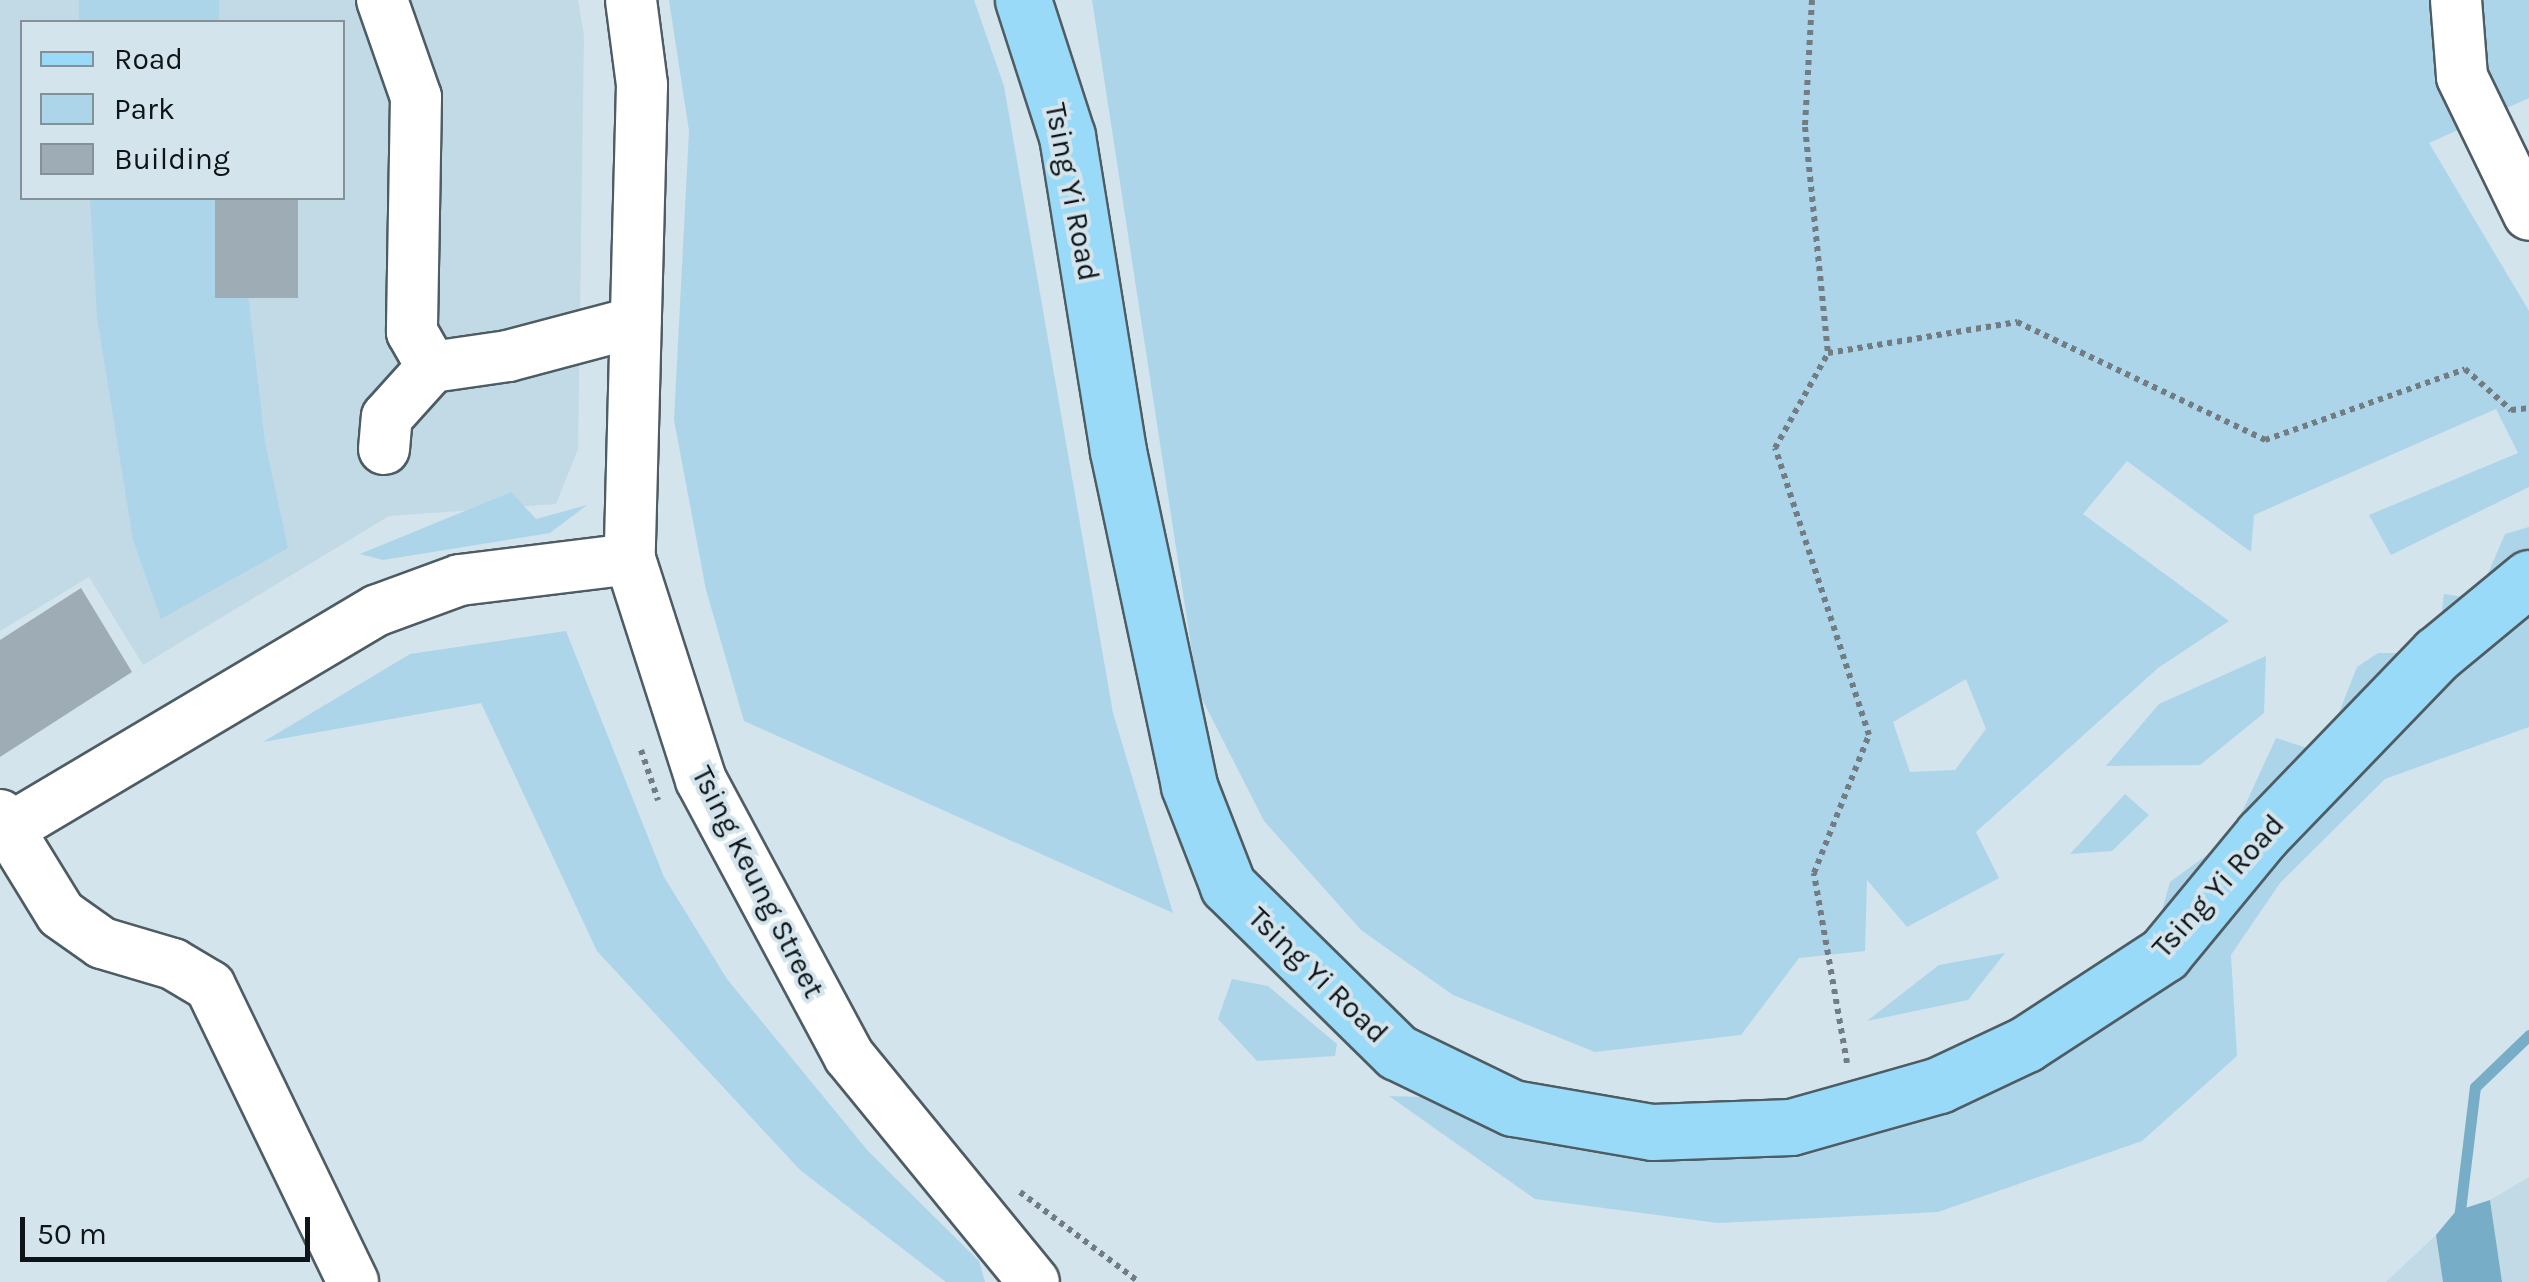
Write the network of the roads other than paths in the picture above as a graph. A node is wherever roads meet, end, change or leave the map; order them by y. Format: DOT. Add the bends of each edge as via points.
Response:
graph roads {
  1 [pos="382,0"];
  2 [pos="631,0"];
  3 [pos="1023,0"];
  4 [pos="2456,0"];
  5 [pos="2529,216"];
  6 [pos="636,322"];
  7 [pos="432,367"];
  8 [pos="384,449"];
  9 [pos="630,559"];
  10 [pos="2529,578"];
  11 [pos="3,826"];
  12 [pos="353,1282"];
  13 [pos="1034,1282"];
  1 -- 7 [label="street" via="416,97 412,332"];
  2 -- 6 [label="street, Tsing Keung Street" via="642,85"];
  3 -- 10 [label="main road, Tsing Yi Road" via="1067,136 1118,451 1189,786 1228,886 1397,1052 1513,1108 1652,1132 1791,1127 1940,1085 2026,1044 2164,954 2262,835 2437,654"];
  4 -- 5 [label="street" via="2462,76"];
  6 -- 7 [label="street" via="508,356"];
  6 -- 9 [label="street, Tsing Keung Street"];
  7 -- 8 [label="street" via="386,418"];
  9 -- 11 [label="street" via="460,580 378,610"];
  9 -- 13 [label="street, Tsing Keung Street" via="701,780 848,1056"];
  11 -- 12 [label="street" via="61,914 102,944 173,964 210,986"];
}
